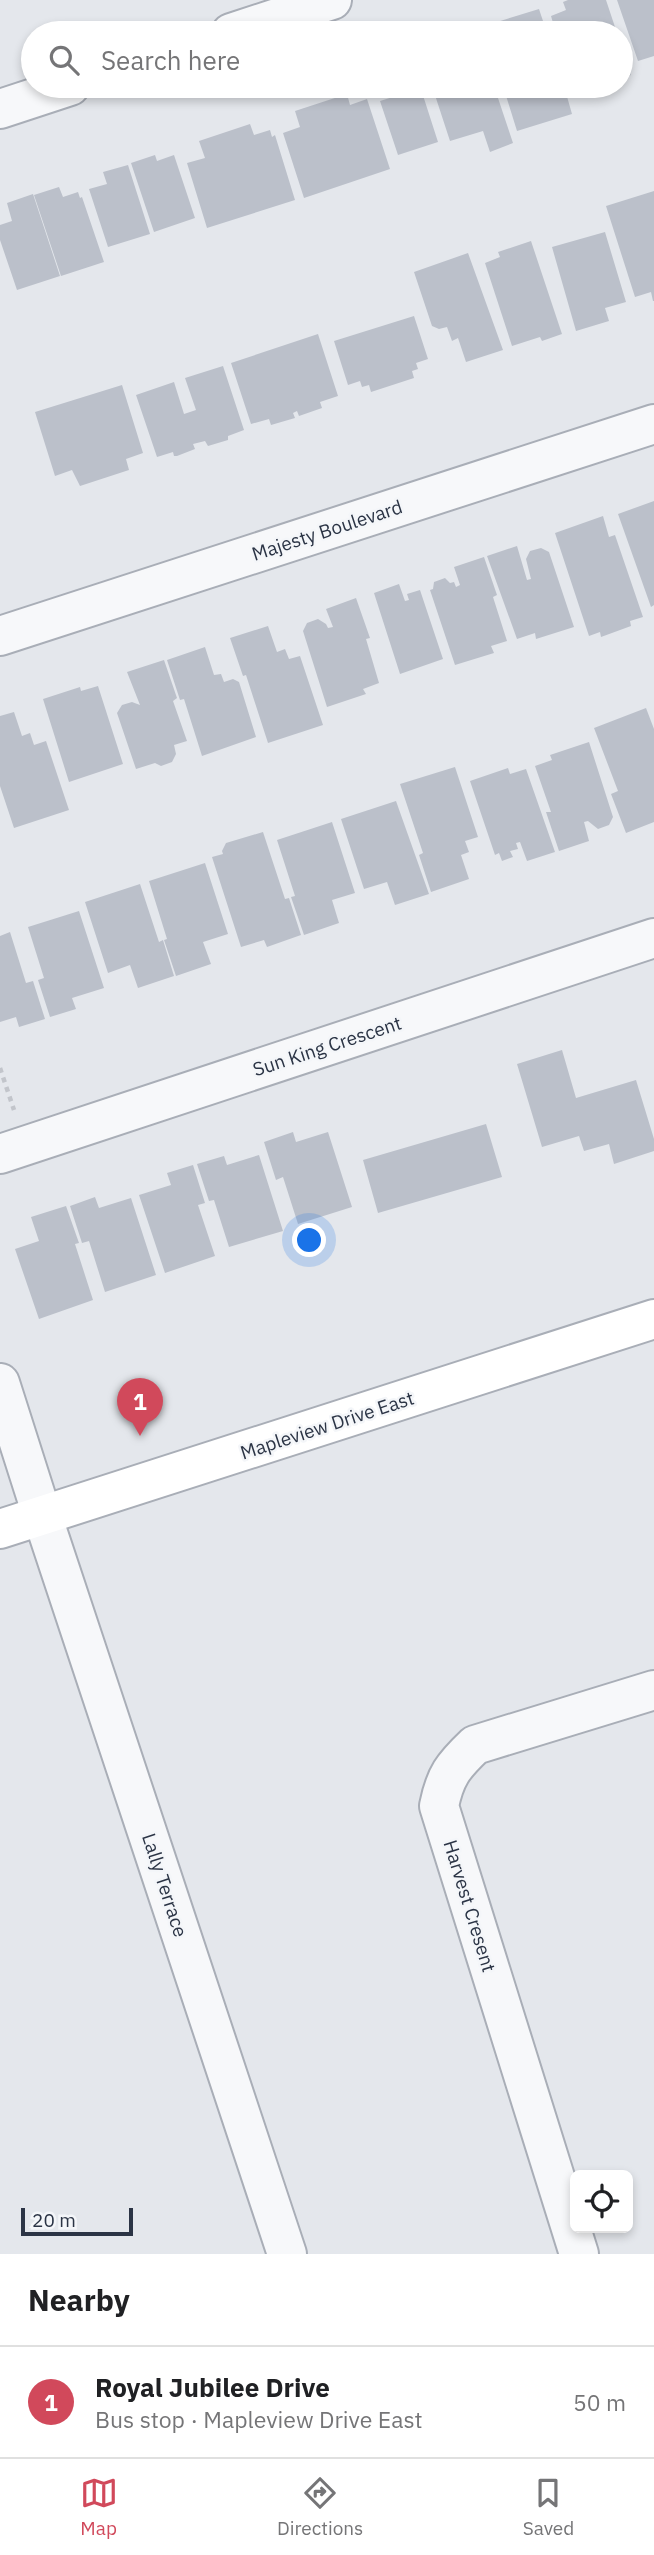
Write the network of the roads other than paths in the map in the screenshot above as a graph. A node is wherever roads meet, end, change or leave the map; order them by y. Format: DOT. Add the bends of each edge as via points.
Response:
graph roads {
  1 [pos="332,0"];
  2 [pos="267,21"];
  3 [pos="33,98"];
  4 [pos="0,109"];
  5 [pos="654,424"];
  6 [pos="0,636"];
  7 [pos="654,938"];
  8 [pos="0,1154"];
  9 [pos="654,1319"];
  10 [pos="0,1383"];
  11 [pos="42,1515"];
  12 [pos="0,1529"];
  13 [pos="654,1690"];
  14 [pos="287,2254"];
  15 [pos="579,2254"];
  1 -- 2 [label="street"];
  3 -- 4 [label="street"];
  5 -- 6 [label="street, Majesty Boulevard"];
  7 -- 8 [label="street, Sun King Crescent"];
  9 -- 11 [label="main road, Mapleview Drive East"];
  10 -- 11 [label="street, Lally Terrace"];
  11 -- 12 [label="main road, Mapleview Drive East"];
  11 -- 14 [label="street, Lally Terrace"];
  13 -- 15 [label="street, Harvest Cresent" via="475,1745 444,1780 439,1806"];
}
